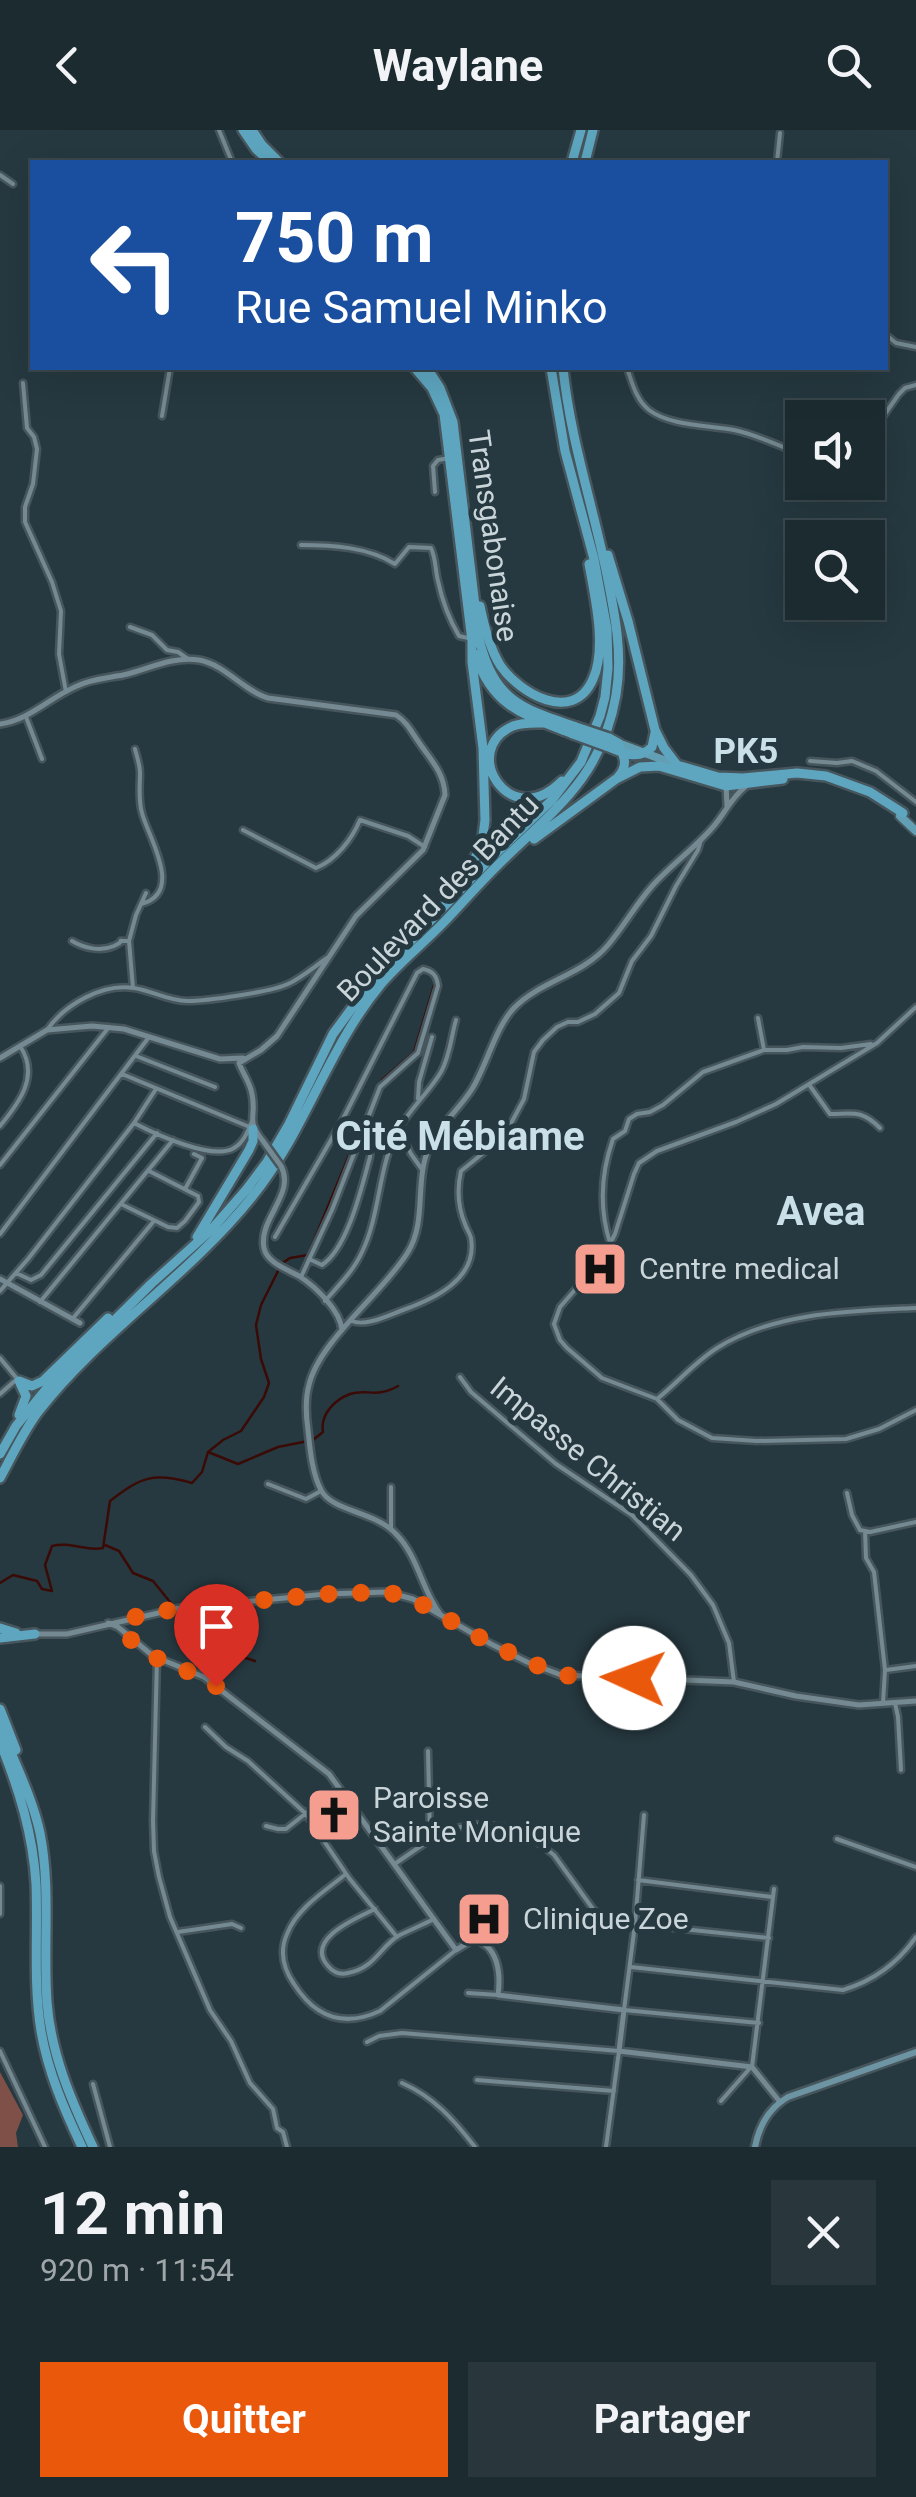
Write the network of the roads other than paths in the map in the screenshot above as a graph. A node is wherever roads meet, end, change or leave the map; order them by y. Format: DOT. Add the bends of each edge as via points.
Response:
graph roads {
  1 [pos="218,130"];
  2 [pos="244,130"];
  3 [pos="252,130"];
  4 [pos="580,130"];
  5 [pos="594,130"];
  6 [pos="780,132"];
  7 [pos="231,160"];
  8 [pos="268,160"];
  9 [pos="278,160"];
  10 [pos="572,160"];
  11 [pos="586,160"];
  12 [pos="777,160"];
  13 [pos="0,175"];
  14 [pos="13,184"];
  15 [pos="888,336"];
  16 [pos="916,347"];
  17 [pos="170,370"];
  18 [pos="421,370"];
  19 [pos="551,370"];
  20 [pos="564,370"];
  21 [pos="629,370"];
  22 [pos="23,383"];
  23 [pos="916,386"];
  24 [pos="885,414"];
  25 [pos="162,416"];
  26 [pos="785,448"];
  27 [pos="452,458"];
  28 [pos="435,492"];
  29 [pos="582,517"];
  30 [pos="599,534"];
  31 [pos="302,545"];
  32 [pos="472,583"];
  33 [pos="130,627"];
  34 [pos="472,640"];
  35 [pos="188,659"];
  36 [pos="66,692"];
  37 [pos="498,696"];
  38 [pos="532,712"];
  39 [pos="26,716"];
  40 [pos="545,723"];
  41 [pos="0,724"];
  42 [pos="574,730"];
  43 [pos="655,730"];
  44 [pos="482,731"];
  45 [pos="614,745"];
  46 [pos="588,747"];
  47 [pos="134,749"];
  48 [pos="640,755"];
  49 [pos="42,759"];
  50 [pos="810,761"];
  51 [pos="677,765"];
  52 [pos="659,766"];
  53 [pos="616,779"];
  54 [pos="727,782"];
  55 [pos="748,784"];
  56 [pos="916,802"];
  57 [pos="726,806"];
  58 [pos="901,814"];
  59 [pos="916,829"];
  60 [pos="242,830"];
  61 [pos="700,840"];
  62 [pos="425,846"];
  63 [pos="474,888"];
  64 [pos="146,893"];
  65 [pos="452,899"];
  66 [pos="142,904"];
  67 [pos="72,941"];
  68 [pos="130,941"];
  69 [pos="330,956"];
  70 [pos="133,988"];
  71 [pos="916,1007"];
  72 [pos="758,1018"];
  73 [pos="456,1020"];
  74 [pos="108,1027"];
  75 [pos="46,1030"];
  76 [pos="150,1037"];
  77 [pos="432,1038"];
  78 [pos="877,1043"];
  79 [pos="20,1046"];
  80 [pos="764,1050"];
  81 [pos="136,1056"];
  82 [pos="0,1058"];
  83 [pos="246,1058"];
  84 [pos="226,1060"];
  85 [pos="242,1072"];
  86 [pos="122,1074"];
  87 [pos="810,1085"];
  88 [pos="215,1087"];
  89 [pos="156,1088"];
  90 [pos="418,1099"];
  91 [pos="343,1119"];
  92 [pos="134,1123"];
  93 [pos="0,1126"];
  94 [pos="252,1126"];
  95 [pos="399,1128"];
  96 [pos="880,1128"];
  97 [pos="157,1133"];
  98 [pos="361,1136"];
  99 [pos="173,1140"];
  100 [pos="262,1141"];
  101 [pos="251,1145"];
  102 [pos="194,1154"];
  103 [pos="0,1165"];
  104 [pos="421,1168"];
  105 [pos="149,1172"];
  106 [pos="185,1189"];
  107 [pos="121,1204"];
  108 [pos="154,1221"];
  109 [pos="0,1234"];
  110 [pos="275,1236"];
  111 [pos="610,1243"];
  112 [pos="309,1258"];
  113 [pos="176,1262"];
  114 [pos="16,1273"];
  115 [pos="300,1277"];
  116 [pos="0,1280"];
  117 [pos="7,1284"];
  118 [pos="0,1291"];
  119 [pos="325,1300"];
  120 [pos="40,1302"];
  121 [pos="126,1308"];
  122 [pos="916,1308"];
  123 [pos="335,1312"];
  124 [pos="72,1319"];
  125 [pos="353,1319"];
  126 [pos="80,1323"];
  127 [pos="341,1333"];
  128 [pos="0,1358"];
  129 [pos="460,1378"];
  130 [pos="18,1380"];
  131 [pos="0,1394"];
  132 [pos="657,1400"];
  133 [pos="916,1410"];
  134 [pos="16,1426"];
  135 [pos="0,1454"];
  136 [pos="1,1478"];
  137 [pos="268,1484"];
  138 [pos="391,1486"];
  139 [pos="321,1491"];
  140 [pos="846,1493"];
  141 [pos="916,1522"];
  142 [pos="390,1528"];
  143 [pos="865,1531"];
  144 [pos="430,1595"];
  145 [pos="420,1603"];
  146 [pos="440,1614"];
  147 [pos="130,1618"];
  148 [pos="108,1623"];
  149 [pos="35,1634"];
  150 [pos="0,1635"];
  151 [pos="127,1636"];
  152 [pos="157,1658"];
  153 [pos="916,1666"];
  154 [pos="885,1670"];
  155 [pos="734,1682"];
  156 [pos="916,1701"];
  157 [pos="895,1703"];
  158 [pos="883,1704"];
  159 [pos="0,1709"];
  160 [pos="0,1726"];
  161 [pos="205,1727"];
  162 [pos="0,1742"];
  163 [pos="428,1754"];
  164 [pos="0,1756"];
  165 [pos="902,1770"];
  166 [pos="339,1787"];
  167 [pos="305,1813"];
  168 [pos="644,1815"];
  169 [pos="266,1826"];
  170 [pos="36,1835"];
  171 [pos="431,1838"];
  172 [pos="836,1839"];
  173 [pos="394,1864"];
  174 [pos="916,1866"];
  175 [pos="346,1874"];
  176 [pos="638,1880"];
  177 [pos="0,1886"];
  178 [pos="774,1889"];
  179 [pos="773,1898"];
  180 [pos="375,1909"];
  181 [pos="0,1914"];
  182 [pos="434,1919"];
  183 [pos="635,1924"];
  184 [pos="242,1928"];
  185 [pos="178,1932"];
  186 [pos="397,1937"];
  187 [pos="916,1937"];
  188 [pos="769,1938"];
  189 [pos="456,1950"];
  190 [pos="629,1967"];
  191 [pos="764,1981"];
  192 [pos="468,1993"];
  193 [pos="498,1995"];
  194 [pos="622,2009"];
  195 [pos="758,2023"];
  196 [pos="367,2042"];
  197 [pos="0,2051"];
  198 [pos="620,2051"];
  199 [pos="916,2052"];
  200 [pos="752,2067"];
  201 [pos="478,2080"];
  202 [pos="402,2083"];
  203 [pos="93,2084"];
  204 [pos="614,2091"];
  205 [pos="721,2101"];
  206 [pos="780,2102"];
  207 [pos="45,2147"];
  208 [pos="82,2147"];
  209 [pos="92,2147"];
  210 [pos="110,2147"];
  211 [pos="287,2147"];
  212 [pos="475,2147"];
  213 [pos="606,2147"];
  214 [pos="755,2147"];
  1 -- 7 [label="street"];
  2 -- 8 [label="highway"];
  3 -- 9 [label="highway"];
  4 -- 10 [label="highway"];
  5 -- 11 [label="highway"];
  6 -- 12 [label="street"];
  13 -- 14 [label="street"];
  15 -- 16 [label="street"];
  17 -- 25 [label="street"];
  18 -- 27 [label="highway, Transgabonaise" via="444,414"];
  18 -- 32 [label="highway, Transgabonaise" via="436,380 453,422"];
  19 -- 29 [label="highway, Boulevard des Bantu"];
  20 -- 30 [label="highway, Boulevard des Bantu"];
  21 -- 26 [label="street" via="652,412"];
  22 -- 36 [label="street" via="27,428 37,449 24,522 61,611"];
  23 -- 24 [label="street" via="905,388"];
  27 -- 28 [label="street" via="433,466"];
  27 -- 34 [label="highway, Transgabonaise"];
  29 -- 32 [label="highway" via="599,646 591,685 581,695 556,703 509,676 490,644"];
  29 -- 46 [label="highway, Boulevard des Bantu" via="608,651 602,708"];
  30 -- 43 [label="highway"];
  30 -- 63 [label="highway, Boulevard des Bantu" via="619,644 606,732 577,788"];
  31 -- 34 [label="street" via="339,546 395,564 409,547 430,548 455,630"];
  32 -- 38 [label="highway, Transgabonaise" via="489,670 506,694"];
  33 -- 35 [label="street"];
  34 -- 37 [label="highway, Transgabonaise"];
  34 -- 44 [label="highway"];
  35 -- 36 [label="street"];
  35 -- 62 [label="street" via="214,664 262,696 402,719 444,786"];
  36 -- 39 [label="street"];
  37 -- 38 [label="highway"];
  37 -- 40 [label="highway"];
  37 -- 44 [label="highway" via="485,703"];
  38 -- 42 [label="highway, Transgabonaise"];
  39 -- 41 [label="street"];
  39 -- 49 [label="street"];
  40 -- 42 [label="highway"];
  40 -- 46 [label="highway" via="515,725 494,744 492,774 510,794 549,792"];
  42 -- 45 [label="highway, bridge"];
  43 -- 48 [label="highway" via="654,743"];
  43 -- 51 [label="highway"];
  44 -- 65 [label="highway" via="485,826"];
  45 -- 48 [label="highway"];
  45 -- 53 [label="highway" via="626,766"];
  46 -- 65 [label="highway, Boulevard des Bantu" via="560,792"];
  47 -- 66 [label="street" via="142,816 160,854 162,880 158,894"];
  48 -- 51 [label="main road"];
  48 -- 52 [label="main road"];
  50 -- 56 [label="street" via="852,761"];
  51 -- 54 [label="highway"];
  52 -- 53 [label="highway"];
  52 -- 54 [label="highway"];
  53 -- 63 [label="highway"];
  54 -- 55 [label="highway"];
  54 -- 57 [label="street"];
  54 -- 58 [label="highway" via="826,776 870,792"];
  55 -- 57 [label="street"];
  55 -- 58 [label="highway" via="792,778 833,783"];
  57 -- 61 [label="street"];
  58 -- 59 [label="main road"];
  60 -- 62 [label="street" via="316,868 350,840 361,820"];
  61 -- 104 [label="street" via="652,886 599,954 511,1012"];
  61 -- 125 [label="street" via="619,992 595,1014 557,1027 542,1040 508,1129 461,1171 460,1210 471,1248 465,1273 407,1309 360,1324"];
  62 -- 69 [label="street" via="364,906"];
  63 -- 136 [label="highway, Boulevard des Bantu" via="351,1024 254,1195 47,1402"];
  64 -- 66 [label="street"];
  65 -- 113 [label="highway, Boulevard des Bantu" via="359,997 267,1162"];
  66 -- 68 [label="street"];
  67 -- 68 [label="street" via="95,948"];
  68 -- 70 [label="street"];
  69 -- 70 [label="street" via="292,982 260,990 189,1001"];
  69 -- 83 [label="street" via="278,1036"];
  70 -- 75 [label="street" via="93,994"];
  71 -- 78 [label="street"];
  72 -- 80 [label="street"];
  73 -- 90 [label="street" via="445,1064"];
  74 -- 75 [label="street"];
  74 -- 76 [label="street"];
  74 -- 103 [label="street"];
  75 -- 79 [label="street"];
  76 -- 81 [label="street"];
  76 -- 84 [label="street"];
  77 -- 90 [label="street"];
  78 -- 80 [label="street"];
  78 -- 87 [label="street"];
  79 -- 82 [label="street"];
  79 -- 93 [label="street" via="27,1059 26,1090"];
  80 -- 111 [label="street" via="702,1072 663,1105 629,1119 613,1139 602,1197"];
  81 -- 86 [label="street"];
  81 -- 88 [label="street"];
  83 -- 84 [label="street"];
  83 -- 85 [label="street" via="239,1063"];
  84 -- 85 [label="street"];
  85 -- 94 [label="street" via="253,1099"];
  86 -- 89 [label="street"];
  86 -- 109 [label="street"];
  87 -- 96 [label="street" via="830,1114 852,1112"];
  87 -- 111 [label="street" via="647,1156 636,1168"];
  89 -- 92 [label="street"];
  89 -- 94 [label="street"];
  90 -- 95 [label="street"];
  91 -- 98 [label="street"];
  91 -- 98 [label="street" via="417,973 433,973 438,986 418,1053 380,1087"];
  91 -- 110 [label="street"];
  92 -- 97 [label="street"];
  92 -- 114 [label="street"];
  94 -- 99 [label="street" via="224,1152"];
  94 -- 100 [label="street"];
  94 -- 101 [label="highway"];
  95 -- 104 [label="street"];
  95 -- 119 [label="street" via="361,1255"];
  97 -- 99 [label="street"];
  97 -- 114 [label="street" via="40,1274 32,1280"];
  98 -- 112 [label="street"];
  98 -- 112 [label="street" via="371,1152 343,1237 328,1262"];
  99 -- 105 [label="street"];
  100 -- 101 [label="highway"];
  100 -- 115 [label="street, bridge" via="286,1180 264,1248"];
  101 -- 113 [label="highway"];
  102 -- 106 [label="street" via="202,1158"];
  104 -- 125 [label="street" via="412,1244"];
  105 -- 106 [label="street"];
  105 -- 107 [label="street"];
  106 -- 108 [label="street" via="200,1199 185,1221 177,1228"];
  107 -- 108 [label="street"];
  107 -- 120 [label="street"];
  108 -- 124 [label="street"];
  111 -- 132 [label="street" via="560,1307 556,1332 602,1378"];
  112 -- 115 [label="street"];
  113 -- 121 [label="highway, Boulevard des Bantu"];
  114 -- 117 [label="street"];
  115 -- 119 [label="street"];
  116 -- 117 [label="street"];
  117 -- 118 [label="street"];
  117 -- 120 [label="street"];
  119 -- 123 [label="street"];
  120 -- 124 [label="street"];
  121 -- 130 [label="highway" via="43,1382 29,1386"];
  121 -- 134 [label="highway, Boulevard des Bantu"];
  122 -- 132 [label="street" via="813,1317 755,1330 715,1349"];
  123 -- 125 [label="street"];
  123 -- 127 [label="street"];
  124 -- 126 [label="street"];
  125 -- 127 [label="street"];
  127 -- 139 [label="street" via="309,1384 310,1441"];
  128 -- 130 [label="street"];
  129 -- 155 [label="street, Impasse Christian" via="556,1464 632,1515 691,1575 729,1643"];
  130 -- 131 [label="street"];
  130 -- 134 [label="highway" via="26,1400"];
  132 -- 133 [label="street" via="678,1420 730,1440 856,1437"];
  134 -- 135 [label="highway, Boulevard des Bantu"];
  137 -- 139 [label="street" via="306,1499"];
  138 -- 142 [label="street"];
  139 -- 142 [label="street" via="338,1506"];
  140 -- 143 [label="street"];
  141 -- 143 [label="street"];
  142 -- 144 [label="street"];
  143 -- 154 [label="street"];
  144 -- 145 [label="street"];
  144 -- 146 [label="street"];
  145 -- 146 [label="street"];
  145 -- 147 [label="street" via="375,1592"];
  146 -- 155 [label="street" via="561,1675"];
  147 -- 148 [label="street"];
  147 -- 151 [label="street"];
  148 -- 149 [label="street"];
  148 -- 151 [label="street"];
  149 -- 150 [label="highway"];
  151 -- 152 [label="street"];
  152 -- 166 [label="street" via="204,1678"];
  152 -- 185 [label="street" via="154,1851"];
  153 -- 154 [label="street"];
  154 -- 158 [label="street"];
  155 -- 158 [label="street" via="827,1702"];
  156 -- 157 [label="street"];
  157 -- 158 [label="street"];
  157 -- 165 [label="street"];
  159 -- 170 [label="highway" via="35,1806"];
  160 -- 170 [label="highway" via="27,1790"];
  161 -- 167 [label="street"];
  162 -- 170 [label="highway"];
  163 -- 171 [label="street"];
  164 -- 170 [label="highway"];
  166 -- 167 [label="street"];
  166 -- 173 [label="street"];
  167 -- 169 [label="street" via="286,1828"];
  167 -- 175 [label="street"];
  168 -- 176 [label="street"];
  170 -- 208 [label="highway" via="41,2030 56,2090"];
  170 -- 209 [label="highway" via="45,1880 50,2026"];
  171 -- 173 [label="street"];
  171 -- 183 [label="street" via="471,1824 516,1830 554,1855 598,1915"];
  172 -- 174 [label="street"];
  173 -- 182 [label="street"];
  175 -- 180 [label="street"];
  175 -- 189 [label="street" via="305,1908 286,1935 282,1961 308,2004 342,2019 380,2011"];
  176 -- 179 [label="street"];
  176 -- 183 [label="street"];
  177 -- 181 [label="street"];
  178 -- 179 [label="street"];
  179 -- 188 [label="street"];
  180 -- 186 [label="street"];
  180 -- 186 [label="street" via="328,1938 322,1958 330,1970 344,1975 362,1968"];
  182 -- 186 [label="street"];
  182 -- 189 [label="street"];
  183 -- 188 [label="street"];
  183 -- 190 [label="street"];
  184 -- 185 [label="street"];
  185 -- 211 [label="street" via="210,2010 250,2083 273,2109"];
  187 -- 191 [label="street" via="883,1971 843,1990"];
  188 -- 191 [label="street"];
  189 -- 193 [label="street" via="474,1939 488,1947 500,1970"];
  190 -- 191 [label="street"];
  190 -- 194 [label="street"];
  191 -- 195 [label="street"];
  192 -- 193 [label="street"];
  193 -- 194 [label="street"];
  194 -- 195 [label="street"];
  194 -- 198 [label="street"];
  195 -- 200 [label="street"];
  196 -- 198 [label="street" via="402,2033"];
  197 -- 207 [label="street"];
  198 -- 200 [label="street"];
  198 -- 204 [label="street"];
  199 -- 206 [label="main road"];
  200 -- 205 [label="street"];
  200 -- 206 [label="street"];
  201 -- 204 [label="street"];
  202 -- 212 [label="street" via="441,2107"];
  203 -- 210 [label="street"];
  204 -- 213 [label="street"];
  206 -- 214 [label="main road" via="762,2123"];
}
